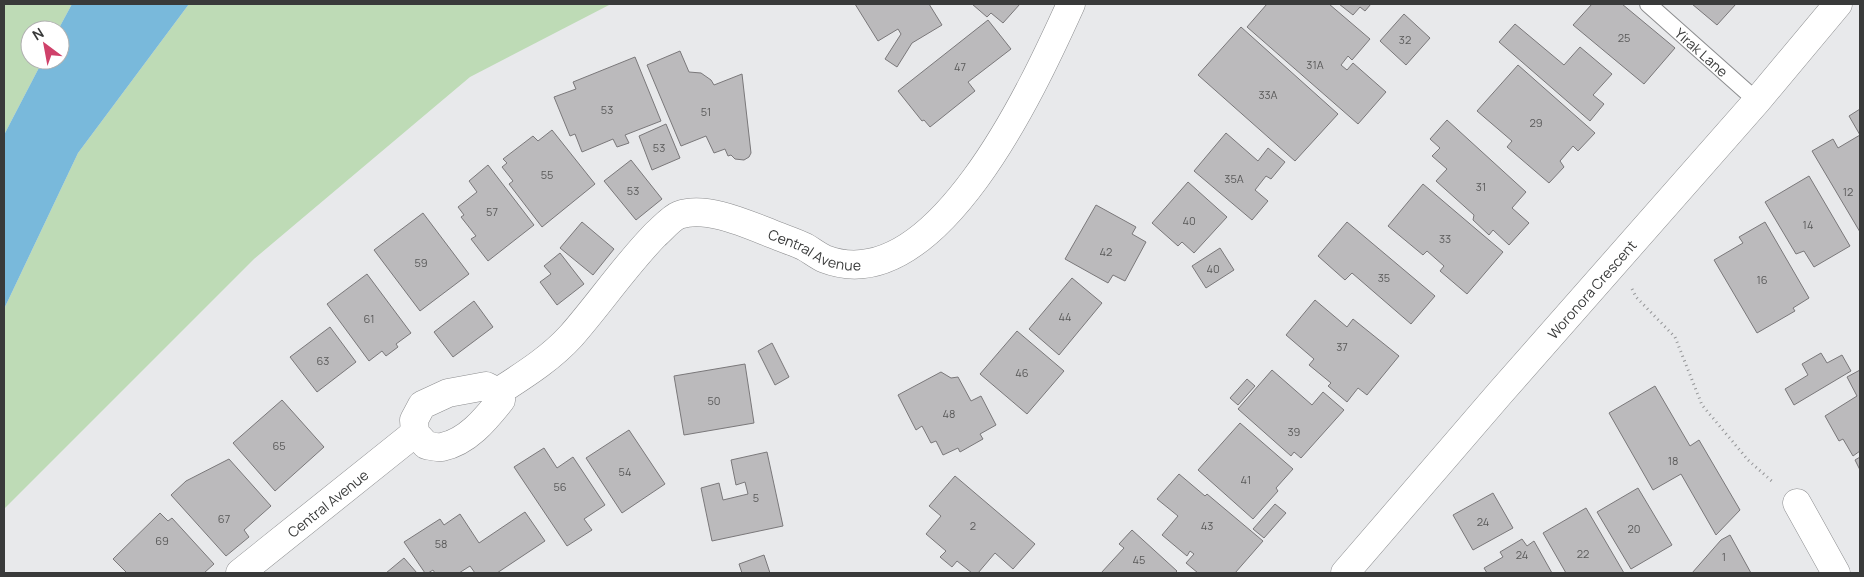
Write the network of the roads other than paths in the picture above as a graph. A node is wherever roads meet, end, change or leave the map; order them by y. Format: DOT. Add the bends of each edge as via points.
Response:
graph roads {
  1 [pos="1071,4"];
  2 [pos="1648,4"];
  3 [pos="1838,4"];
  4 [pos="1757,101"];
  5 [pos="498,392"];
  6 [pos="415,433"];
  7 [pos="1797,503"];
  8 [pos="240,573"];
  9 [pos="1345,573"];
  10 [pos="1836,573"];
  1 -- 5 [label="street, Central Avenue" via="1033,85 986,165 932,228 903,250 877,261 845,265 733,219 692,212 677,215 633,258 570,337 538,366"];
  2 -- 4 [label="lane, Yirak Lane"];
  3 -- 4 [label="street, Woronora Crescent"];
  4 -- 9 [label="street, Woronora Crescent"];
  5 -- 6 [label="street" via="486,386 448,393 422,405 414,420"];
  5 -- 6 [label="street" via="501,400 482,423 462,439 441,448 426,445"];
  6 -- 8 [label="street, Central Avenue"];
  7 -- 10 [label="street"];
}
